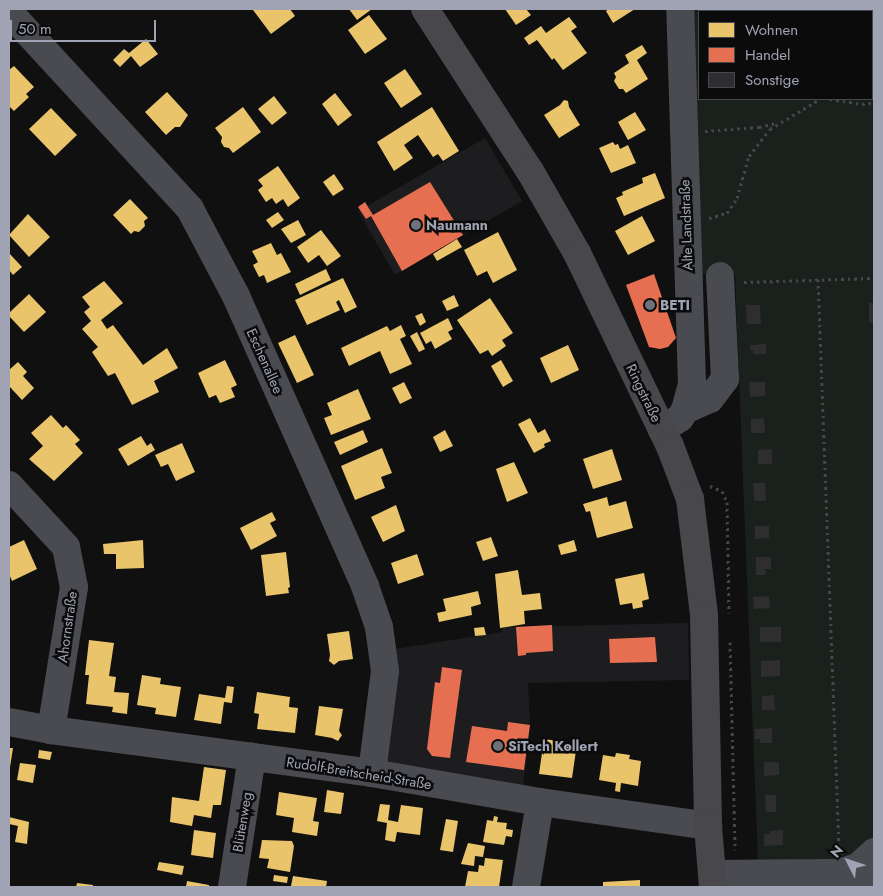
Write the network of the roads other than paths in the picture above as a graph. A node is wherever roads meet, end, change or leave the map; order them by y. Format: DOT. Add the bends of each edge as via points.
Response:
graph roads {
  1 [pos="426,9"];
  2 [pos="680,9"];
  3 [pos="9,12"];
  4 [pos="721,280"];
  5 [pos="685,410"];
  6 [pos="662,430"];
  7 [pos="9,486"];
  8 [pos="9,722"];
  9 [pos="51,730"];
  10 [pos="252,756"];
  11 [pos="372,774"];
  12 [pos="540,802"];
  13 [pos="708,826"];
  14 [pos="874,852"];
  15 [pos="712,880"];
  16 [pos="839,880"];
  17 [pos="232,887"];
  18 [pos="526,887"];
  19 [pos="872,887"];
  1 -- 6 [label="main road, Ringstraße" via="556,214"];
  2 -- 5 [label="street, Alte Landstraße" via="692,383"];
  3 -- 11 [label="street, Eschenallee" via="190,209 236,296 365,586 379,627 385,672"];
  4 -- 5 [label="street" via="725,379 710,399"];
  5 -- 6 [label="street" via="680,418"];
  6 -- 13 [label="main road, Ringstraße" via="690,499 701,596"];
  7 -- 9 [label="street, Ahornstraße" via="66,547 74,587"];
  8 -- 9 [label="street, Rudolf-Breitscheid-Straße"];
  9 -- 10 [label="street, Rudolf-Breitscheid-Straße"];
  10 -- 11 [label="street, Rudolf-Breitscheid-Straße"];
  10 -- 17 [label="street, Blütenweg"];
  11 -- 12 [label="street, Rudolf-Breitscheid-Straße"];
  12 -- 13 [label="street, Rudolf-Breitscheid-Straße"];
  12 -- 18 [label="street"];
  13 -- 15 [label="main road, Ringstraße"];
  14 -- 16 [label="street"];
  15 -- 16 [label="street"];
  16 -- 19 [label="street"];
}
